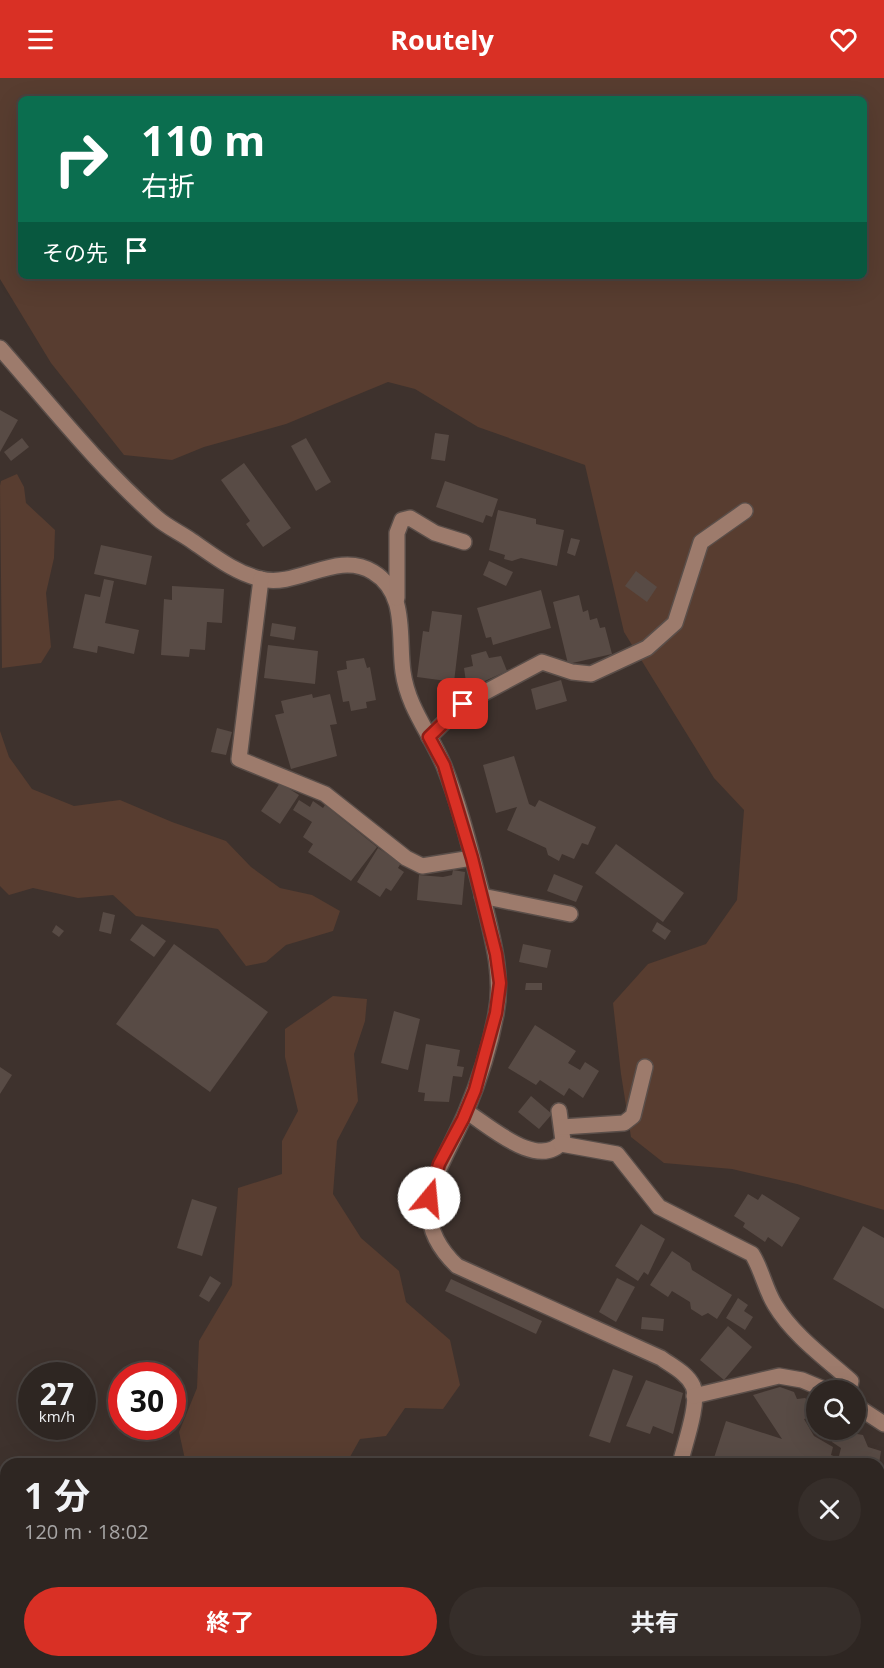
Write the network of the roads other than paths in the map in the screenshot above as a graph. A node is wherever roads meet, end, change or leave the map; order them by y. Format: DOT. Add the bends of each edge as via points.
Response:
graph roads {
  1 [pos="0,348"];
  2 [pos="745,511"];
  3 [pos="464,542"];
  4 [pos="261,579"];
  5 [pos="397,598"];
  6 [pos="429,737"];
  7 [pos="472,858"];
  8 [pos="482,896"];
  9 [pos="570,914"];
  10 [pos="645,1067"];
  11 [pos="559,1111"];
  12 [pos="466,1112"];
  13 [pos="562,1127"];
  14 [pos="561,1144"];
  15 [pos="850,1380"];
  16 [pos="806,1382"];
  17 [pos="694,1396"];
  18 [pos="866,1413"];
  19 [pos="884,1424"];
  20 [pos="681,1458"];
  1 -- 4 [label="street" via="96,457 159,520 221,562"];
  2 -- 6 [label="street" via="701,542 675,623 647,648 591,674 542,662 463,704"];
  3 -- 5 [label="street" via="435,533 410,518 402,520 397,533"];
  4 -- 5 [label="street" via="281,581 350,564 373,572"];
  4 -- 7 [label="street" via="239,759 325,794 406,858 422,866"];
  5 -- 6 [label="street" via="408,699"];
  6 -- 7 [label="street" via="444,765"];
  7 -- 8 [label="street"];
  8 -- 9 [label="street"];
  8 -- 12 [label="street" via="500,983 486,1054"];
  10 -- 13 [label="street" via="633,1116 624,1123"];
  11 -- 13 [label="street"];
  12 -- 14 [label="street" via="527,1150 556,1150"];
  12 -- 17 [label="street" via="439,1164 429,1198 434,1233 444,1253 457,1266 661,1358 684,1374"];
  13 -- 14 [label="street"];
  14 -- 15 [label="street" via="617,1154 659,1207 752,1254 774,1305 804,1340"];
  16 -- 17 [label="street" via="778,1376"];
  17 -- 20 [label="street"];
  18 -- 19 [label="street"];
}
